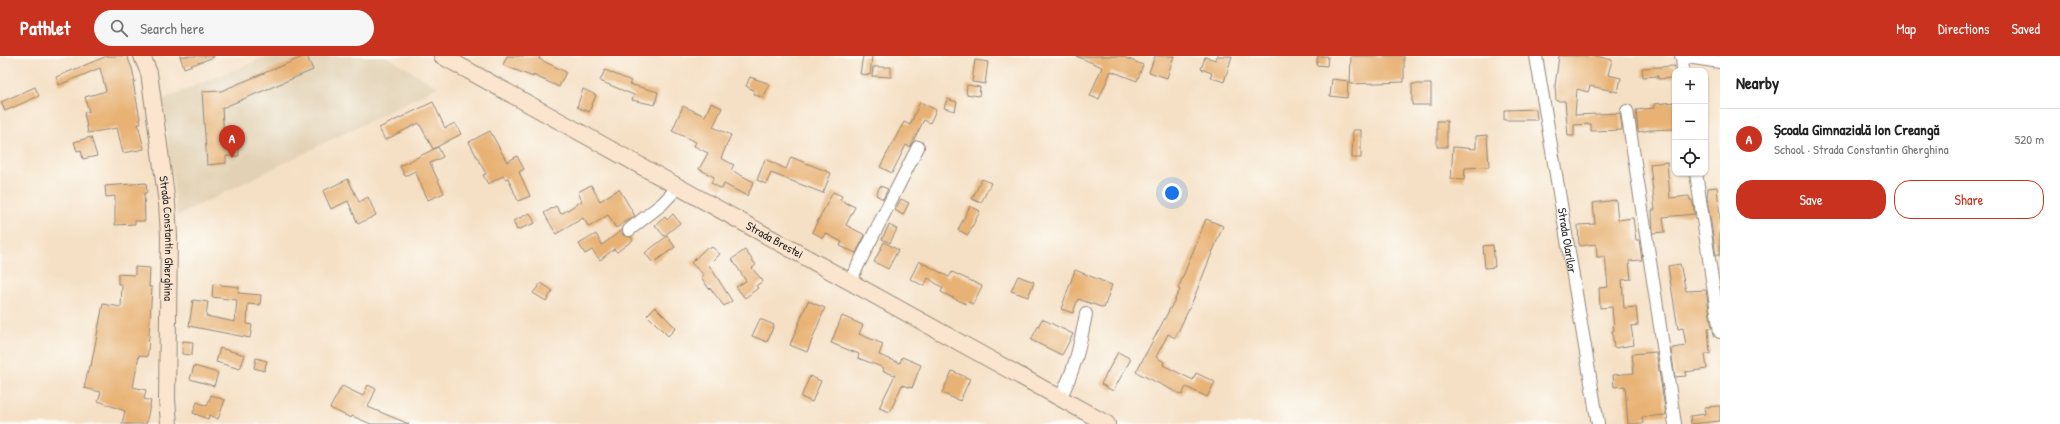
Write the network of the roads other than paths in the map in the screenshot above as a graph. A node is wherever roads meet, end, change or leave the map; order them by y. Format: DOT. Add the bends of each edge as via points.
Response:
graph roads {
  1 [pos="142,56"];
  2 [pos="442,56"];
  3 [pos="1536,56"];
  4 [pos="1682,56"];
  5 [pos="1720,62"];
  6 [pos="1683,68"];
  7 [pos="1627,111"];
  8 [pos="918,147"];
  9 [pos="1696,176"];
  10 [pos="679,186"];
  11 [pos="629,230"];
  12 [pos="850,282"];
  13 [pos="1086,314"];
  14 [pos="1720,332"];
  15 [pos="1060,398"];
  16 [pos="169,424"];
  17 [pos="1107,424"];
  18 [pos="1598,424"];
  19 [pos="1674,424"];
  1 -- 16 [label="main road, Strada Constantin Gherghina" via="149,73 167,203"];
  2 -- 10 [label="main road, Strada Brestei"];
  3 -- 18 [label="street, Strada Olarilor"];
  4 -- 5 [label="street"];
  4 -- 6 [label="street"];
  7 -- 19 [label="street"];
  8 -- 12 [label="street"];
  9 -- 14 [label="street"];
  10 -- 11 [label="street" via="662,204"];
  10 -- 12 [label="main road, Strada Brestei"];
  12 -- 15 [label="main road, Strada Brestei"];
  13 -- 15 [label="street" via="1072,376"];
  15 -- 17 [label="main road, Strada Brestei"];
}
